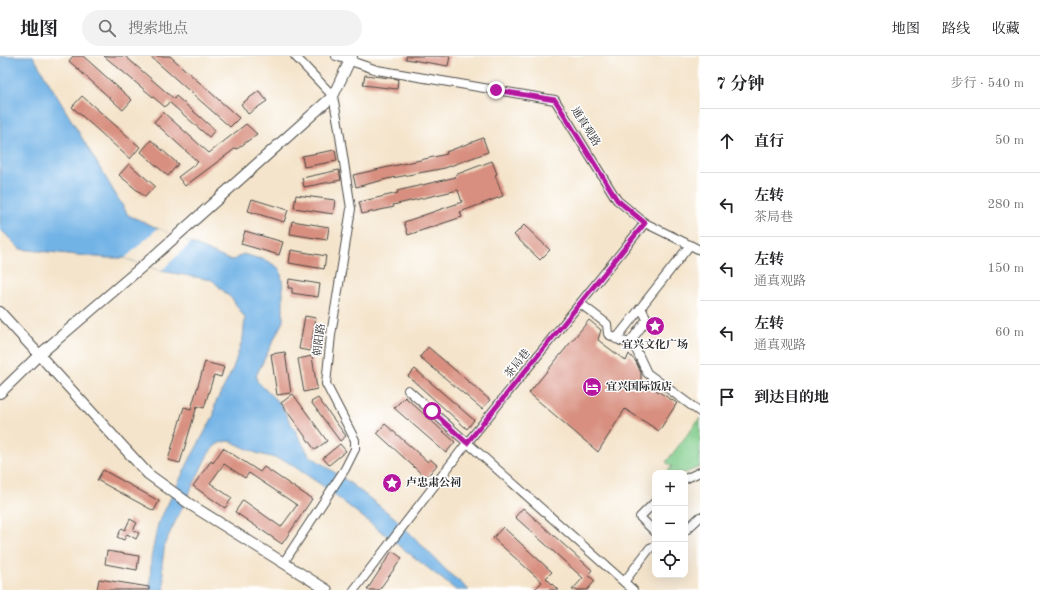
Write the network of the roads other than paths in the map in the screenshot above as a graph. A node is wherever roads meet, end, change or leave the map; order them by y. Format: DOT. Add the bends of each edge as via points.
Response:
graph roads {
  1 [pos="295,56"];
  2 [pos="336,56"];
  3 [pos="351,59"];
  4 [pos="333,96"];
  5 [pos="645,223"];
  6 [pos="690,245"];
  7 [pos="700,250"];
  8 [pos="581,304"];
  9 [pos="641,308"];
  10 [pos="0,312"];
  11 [pos="616,339"];
  12 [pos="630,342"];
  13 [pos="39,355"];
  14 [pos="408,390"];
  15 [pos="0,393"];
  16 [pos="700,412"];
  17 [pos="467,443"];
  18 [pos="700,472"];
  19 [pos="688,478"];
  20 [pos="652,505"];
  21 [pos="700,516"];
  22 [pos="688,528"];
  23 [pos="652,529"];
  24 [pos="652,547"];
  25 [pos="284,562"];
  26 [pos="624,582"];
  27 [pos="327,590"];
  28 [pos="354,590"];
  29 [pos="633,590"];
  1 -- 4 [label="street"];
  2 -- 3 [label="street, 通真观路"];
  3 -- 4 [label="main road"];
  3 -- 5 [label="street, 通真观路" via="377,70 555,100 617,200"];
  4 -- 13 [label="main road"];
  4 -- 25 [label="street, 朝阳路" via="351,209 326,384 355,440 355,448 342,474"];
  5 -- 6 [label="street, 通真观路"];
  5 -- 8 [label="street, 茶局巷"];
  6 -- 7 [label="street, 通真观路"];
  6 -- 9 [label="street"];
  8 -- 11 [label="street" via="607,324 608,334"];
  8 -- 17 [label="street, 茶局巷"];
  9 -- 11 [label="street"];
  9 -- 12 [label="street" via="647,319"];
  10 -- 13 [label="main road"];
  11 -- 12 [label="street"];
  12 -- 16 [label="street" via="633,343 647,374"];
  13 -- 15 [label="main road"];
  13 -- 25 [label="main road" via="148,474 191,505"];
  14 -- 17 [label="street"];
  17 -- 26 [label="street"];
  17 -- 28 [label="street, 茶局巷"];
  18 -- 19 [label="street"];
  20 -- 23 [label="street" via="640,517"];
  21 -- 22 [label="street"];
  24 -- 26 [label="street"];
  25 -- 27 [label="main road"];
  26 -- 29 [label="street"];
}
